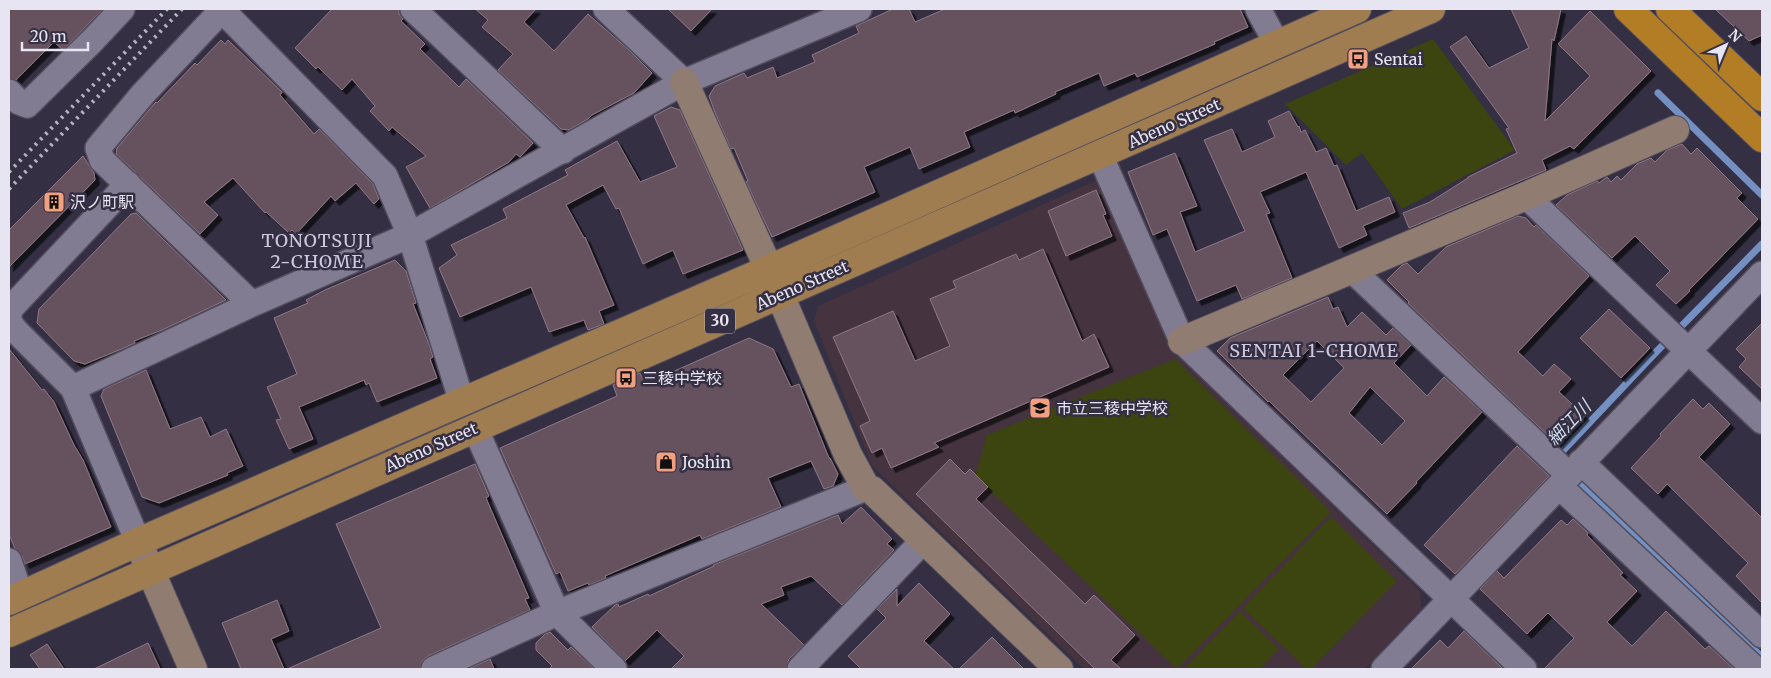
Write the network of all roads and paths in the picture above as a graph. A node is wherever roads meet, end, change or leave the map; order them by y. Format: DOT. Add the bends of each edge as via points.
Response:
graph roads {
  1 [pos="413,9"];
  2 [pos="606,9"];
  3 [pos="1258,9"];
  4 [pos="1358,9"];
  5 [pos="1431,9"];
  6 [pos="1628,9"];
  7 [pos="1670,9"];
  8 [pos="223,10"];
  9 [pos="116,11"];
  10 [pos="846,11"];
  11 [pos="1277,44"];
  12 [pos="684,82"];
  13 [pos="9,92"];
  14 [pos="1760,92"];
  15 [pos="1675,130"];
  16 [pos="1762,138"];
  17 [pos="563,151"];
  18 [pos="1100,155"];
  19 [pos="128,184"];
  20 [pos="1526,196"];
  21 [pos="410,235"];
  22 [pos="769,269"];
  23 [pos="1352,270"];
  24 [pos="1762,274"];
  25 [pos="780,294"];
  26 [pos="252,304"];
  27 [pos="9,316"];
  28 [pos="9,322"];
  29 [pos="1182,341"];
  30 [pos="1688,350"];
  31 [pos="73,388"];
  32 [pos="462,402"];
  33 [pos="1762,421"];
  34 [pos="475,428"];
  35 [pos="1570,475"];
  36 [pos="866,488"];
  37 [pos="924,540"];
  38 [pos="138,542"];
  39 [pos="9,561"];
  40 [pos="150,570"];
  41 [pos="15,598"];
  42 [pos="1451,599"];
  43 [pos="558,613"];
  44 [pos="9,633"];
  45 [pos="1762,635"];
  46 [pos="811,666"];
  47 [pos="192,669"];
  48 [pos="434,669"];
  49 [pos="614,669"];
  50 [pos="1059,669"];
  51 [pos="1384,669"];
  52 [pos="1524,669"];
  53 [pos="1755,669"];
  1 -- 17 [label="street"];
  2 -- 12 [label="street"];
  3 -- 11 [label="street"];
  4 -- 11 [label="main road, Abeno Street / 30"];
  5 -- 18 [label="main road, Abeno Street / 30"];
  6 -- 16 [label="highway"];
  7 -- 14 [label="highway"];
  8 -- 19 [label="street" via="143,94 98,148 102,160"];
  8 -- 21 [label="street" via="385,176"];
  9 -- 13 [label="street" via="93,40 27,106"];
  10 -- 12 [label="street"];
  11 -- 22 [label="main road, Abeno Street / 30"];
  12 -- 17 [label="street"];
  12 -- 22 [label="street"];
  15 -- 20 [label="street"];
  17 -- 21 [label="street"];
  18 -- 25 [label="main road, Abeno Street / 30"];
  18 -- 29 [label="street"];
  19 -- 26 [label="street"];
  19 -- 27 [label="street" via="10,309"];
  20 -- 23 [label="street"];
  20 -- 30 [label="street"];
  21 -- 26 [label="street"];
  21 -- 32 [label="street"];
  22 -- 25 [label="street"];
  22 -- 32 [label="main road, Abeno Street / 30"];
  23 -- 29 [label="street"];
  23 -- 35 [label="street"];
  24 -- 30 [label="street"];
  25 -- 34 [label="main road, Abeno Street / 30"];
  25 -- 36 [label="street" via="848,455"];
  26 -- 31 [label="street"];
  28 -- 31 [label="street"];
  29 -- 42 [label="street"];
  30 -- 33 [label="street"];
  30 -- 35 [label="street"];
  31 -- 38 [label="street"];
  32 -- 38 [label="main road, Abeno Street / 30"];
  34 -- 40 [label="main road, Abeno Street / 30"];
  34 -- 43 [label="street"];
  35 -- 42 [label="street"];
  35 -- 45 [label="street"];
  35 -- 53 [label="street"];
  36 -- 37 [label="street" via="872,490"];
  36 -- 43 [label="street"];
  37 -- 46 [label="street"];
  37 -- 50 [label="street"];
  38 -- 40 [label="street"];
  38 -- 41 [label="main road, Abeno Street / 30"];
  39 -- 41 [label="street"];
  40 -- 44 [label="main road, Abeno Street / 30"];
  40 -- 47 [label="street"];
  42 -- 51 [label="street"];
  42 -- 52 [label="street"];
  43 -- 48 [label="street"];
  43 -- 49 [label="street"];
}
